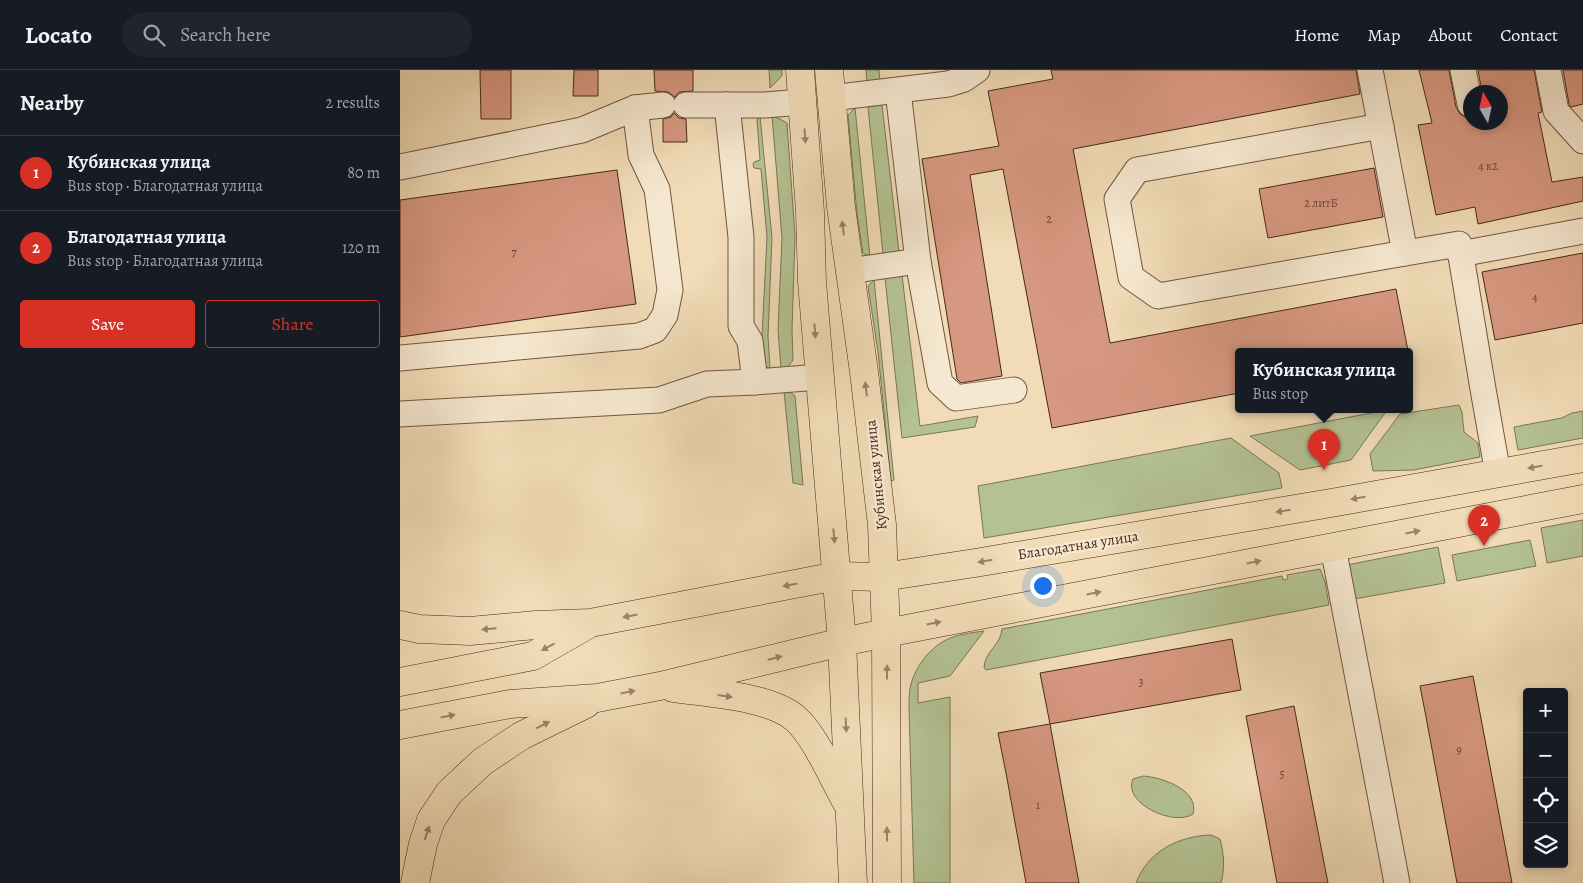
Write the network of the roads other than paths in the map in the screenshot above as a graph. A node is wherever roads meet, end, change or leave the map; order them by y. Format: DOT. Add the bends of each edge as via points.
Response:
graph roads {
  1 [pos="800,70"];
  2 [pos="829,70"];
  3 [pos="977,70"];
  4 [pos="1370,70"];
  5 [pos="1463,70"];
  6 [pos="1548,70"];
  7 [pos="1466,85"];
  8 [pos="898,91"];
  9 [pos="831,98"];
  10 [pos="802,102"];
  11 [pos="727,104"];
  12 [pos="635,108"];
  13 [pos="1381,126"];
  14 [pos="1583,141"];
  15 [pos="400,168"];
  16 [pos="1583,231"];
  17 [pos="1405,253"];
  18 [pos="1460,254"];
  19 [pos="918,260"];
  20 [pos="849,271"];
  21 [pos="400,358"];
  22 [pos="819,377"];
  23 [pos="755,382"];
  24 [pos="1014,390"];
  25 [pos="400,414"];
  26 [pos="1583,458"];
  27 [pos="1498,474"];
  28 [pos="1583,499"];
  29 [pos="1333,547"];
  30 [pos="838,576"];
  31 [pos="883,577"];
  32 [pos="590,623"];
  33 [pos="400,625"];
  34 [pos="886,633"];
  35 [pos="842,642"];
  36 [pos="400,682"];
  37 [pos="660,686"];
  38 [pos="596,698"];
  39 [pos="400,725"];
  40 [pos="850,807"];
  41 [pos="415,883"];
  42 [pos="853,883"];
  43 [pos="887,883"];
  44 [pos="1397,883"];
  1 -- 10 [label="main road"];
  2 -- 9 [label="main road, Кубинская улица"];
  3 -- 8 [label="lane" via="948,84"];
  4 -- 13 [label="lane"];
  5 -- 7 [label="lane"];
  6 -- 14 [label="lane" via="1556,111"];
  8 -- 9 [label="lane"];
  8 -- 19 [label="lane"];
  20 -- 9 [label="main road, Кубинская улица, one-way"];
  10 -- 11 [label="lane"];
  10 -- 22 [label="main road, one-way"];
  11 -- 12 [label="lane"];
  11 -- 23 [label="lane" via="741,236 741,326 750,341"];
  12 -- 15 [label="lane" via="582,130"];
  12 -- 21 [label="lane" via="641,155 656,189 670,290 665,315 656,330 639,336"];
  13 -- 17 [label="lane"];
  13 -- 17 [label="lane" via="1136,170 1117,198 1131,277 1158,296"];
  16 -- 18 [label="lane"];
  17 -- 18 [label="lane" via="1459,244"];
  18 -- 27 [label="lane"];
  19 -- 20 [label="lane"];
  19 -- 24 [label="lane" via="940,383 956,398 984,404"];
  31 -- 20 [label="main road, Кубинская улица, one-way" via="881,516"];
  22 -- 23 [label="lane"];
  22 -- 30 [label="main road, one-way"];
  23 -- 25 [label="lane" via="708,384 659,400"];
  26 -- 27 [label="main road, Благодатная улица, one-way"];
  27 -- 31 [label="main road, Благодатная улица, one-way"];
  29 -- 28 [label="main road, one-way"];
  34 -- 29 [label="main road, one-way"];
  29 -- 44 [label="lane"];
  30 -- 31 [label="main road, Благодатная улица"];
  30 -- 32 [label="main road, Благодатная улица, one-way"];
  30 -- 35 [label="main road"];
  31 -- 34 [label="main road, Кубинская улица"];
  32 -- 33 [label="main road, one-way" via="470,631"];
  32 -- 36 [label="main road, one-way" via="532,656"];
  34 -- 35 [label="main road"];
  43 -- 34 [label="main road, Кубинская улица, one-way"];
  37 -- 35 [label="main road, one-way"];
  35 -- 40 [label="main road, one-way"];
  38 -- 37 [label="main road, one-way"];
  37 -- 40 [label="main road, one-way" via="750,699 774,706 796,718 811,736"];
  39 -- 38 [label="main road, one-way" via="510,704"];
  41 -- 38 [label="main road, one-way" via="422,844 431,820 449,793 482,762 521,736"];
  40 -- 42 [label="main road"];
}
